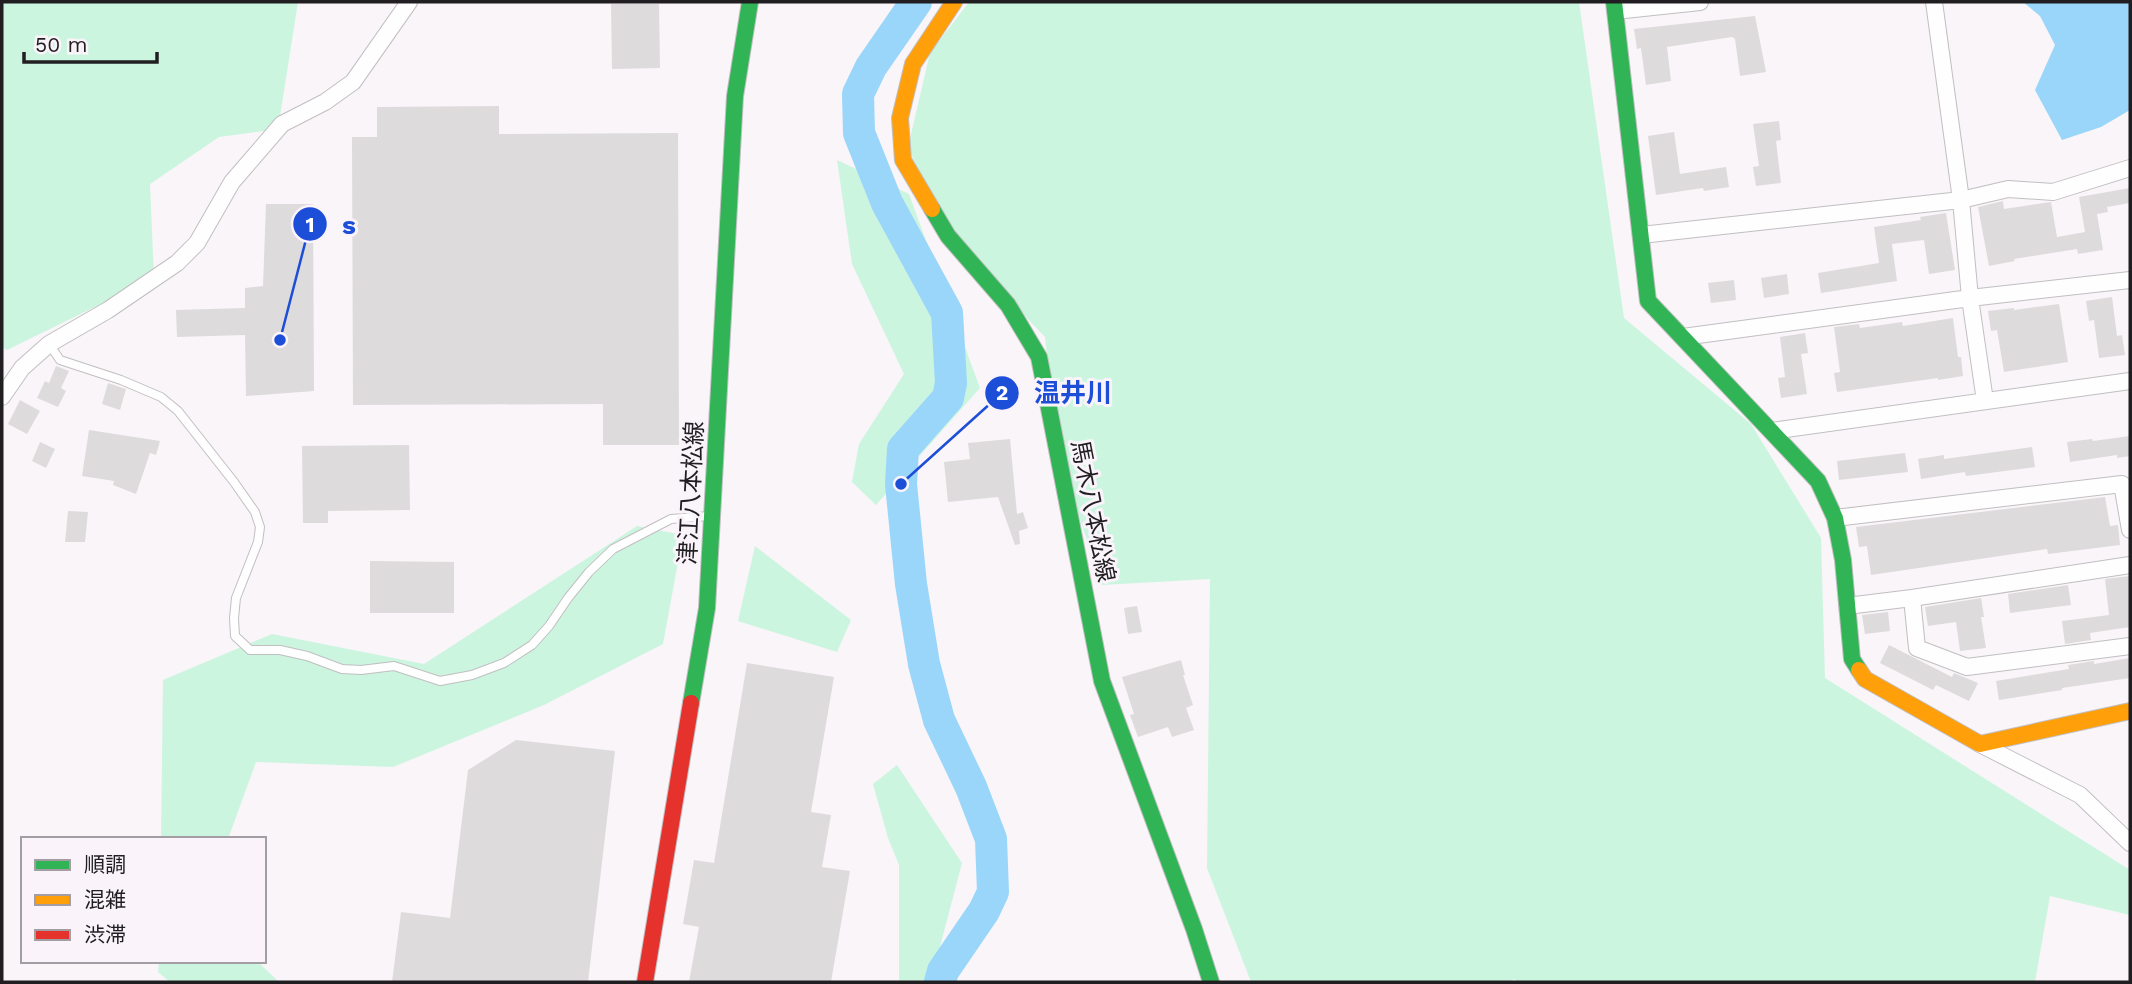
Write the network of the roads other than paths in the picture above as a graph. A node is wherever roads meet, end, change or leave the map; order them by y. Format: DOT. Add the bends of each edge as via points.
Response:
graph roads {
  1 [pos="409,2"];
  2 [pos="750,2"];
  3 [pos="954,2"];
  4 [pos="1700,2"];
  5 [pos="1934,2"];
  6 [pos="1615,7"];
  7 [pos="2130,168"];
  8 [pos="1961,200"];
  9 [pos="1641,234"];
  10 [pos="2130,279"];
  11 [pos="1970,298"];
  12 [pos="1683,337"];
  13 [pos="49,344"];
  14 [pos="2130,381"];
  15 [pos="2,397"];
  16 [pos="1985,401"];
  17 [pos="1772,431"];
  18 [pos="714,515"];
  19 [pos="1835,518"];
  20 [pos="2130,530"];
  21 [pos="2130,565"];
  22 [pos="1912,598"];
  23 [pos="1847,606"];
  24 [pos="2130,646"];
  25 [pos="2130,711"];
  26 [pos="1980,744"];
  27 [pos="2130,844"];
  28 [pos="645,982"];
  29 [pos="1211,982"];
  1 -- 13 [label="street" via="353,82 282,124 232,182 197,243 177,263"];
  2 -- 18 [label="main road, 津江八本松線" via="735,96"];
  3 -- 29 [label="main road, 馬木八本松線" via="913,64 900,118 903,160 948,236 1008,305 1039,357 1102,681"];
  4 -- 6 [label="street"];
  5 -- 8 [label="street"];
  6 -- 9 [label="main road"];
  7 -- 8 [label="street" via="2053,192 2008,188"];
  8 -- 9 [label="street"];
  8 -- 11 [label="street"];
  9 -- 12 [label="main road" via="1648,301"];
  10 -- 11 [label="street"];
  11 -- 12 [label="street"];
  11 -- 16 [label="street"];
  12 -- 17 [label="main road"];
  13 -- 15 [label="street" via="22,368"];
  13 -- 18 [label="lane" via="60,359 161,397 178,411 255,512 258,542 236,598 234,618 235,636 250,650 281,650 342,669 394,666 440,681 472,675 504,663 532,645 589,572 613,549 671,519"];
  14 -- 16 [label="street"];
  16 -- 17 [label="street"];
  17 -- 19 [label="main road" via="1818,481"];
  18 -- 28 [label="main road, 津江八本松線" via="707,608"];
  19 -- 20 [label="street" via="2122,484"];
  19 -- 23 [label="main road"];
  21 -- 22 [label="street"];
  22 -- 23 [label="street"];
  22 -- 24 [label="street" via="1917,648 1967,667"];
  23 -- 26 [label="main road" via="1852,659 1864,679"];
  25 -- 26 [label="main road"];
  26 -- 27 [label="street" via="2080,794"];
}
